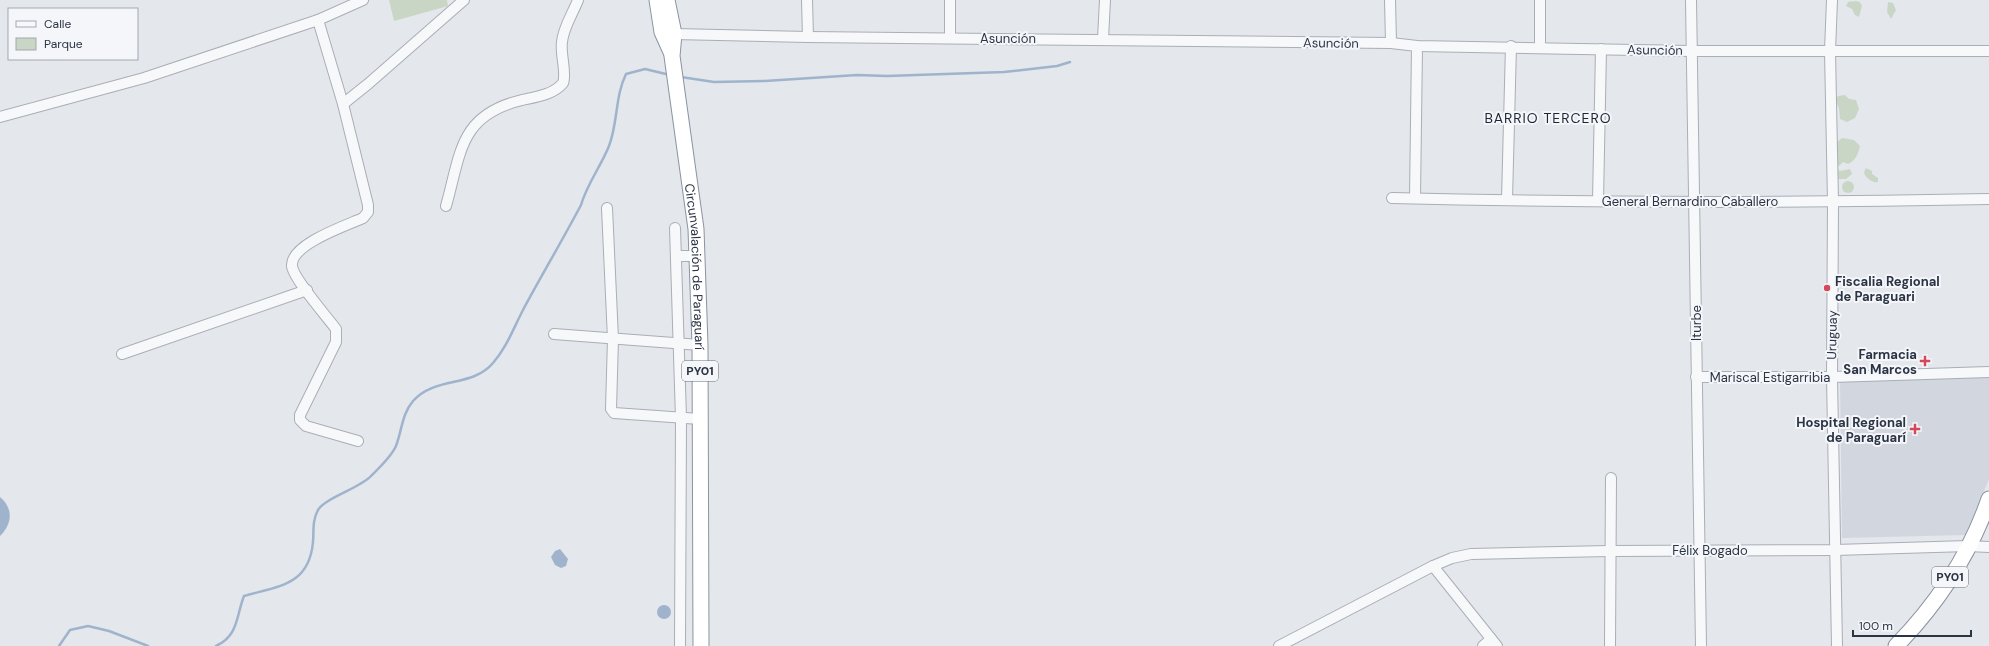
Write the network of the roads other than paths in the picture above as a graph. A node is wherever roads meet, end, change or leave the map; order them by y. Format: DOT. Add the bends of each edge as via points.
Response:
graph roads {
  1 [pos="363,0"];
  2 [pos="464,0"];
  3 [pos="578,0"];
  4 [pos="657,0"];
  5 [pos="667,0"];
  6 [pos="807,0"];
  7 [pos="950,0"];
  8 [pos="1105,0"];
  9 [pos="1390,0"];
  10 [pos="1540,0"];
  11 [pos="1691,0"];
  12 [pos="1832,0"];
  13 [pos="318,20"];
  14 [pos="674,34"];
  15 [pos="808,37"];
  16 [pos="950,38"];
  17 [pos="1103,39"];
  18 [pos="1391,44"];
  19 [pos="1417,46"];
  20 [pos="1512,46"];
  21 [pos="1540,48"];
  22 [pos="1601,49"];
  23 [pos="1692,51"];
  24 [pos="1830,51"];
  25 [pos="1989,51"];
  26 [pos="672,56"];
  27 [pos="343,104"];
  28 [pos="0,117"];
  29 [pos="1392,198"];
  30 [pos="1415,198"];
  31 [pos="1507,199"];
  32 [pos="1989,199"];
  33 [pos="1598,201"];
  34 [pos="1695,202"];
  35 [pos="1834,202"];
  36 [pos="446,206"];
  37 [pos="607,208"];
  38 [pos="675,228"];
  39 [pos="676,256"];
  40 [pos="697,256"];
  41 [pos="307,290"];
  42 [pos="554,334"];
  43 [pos="613,339"];
  44 [pos="679,343"];
  45 [pos="700,345"];
  46 [pos="122,354"];
  47 [pos="1989,372"];
  48 [pos="1696,377"];
  49 [pos="1832,377"];
  50 [pos="681,418"];
  51 [pos="700,419"];
  52 [pos="358,441"];
  53 [pos="1611,478"];
  54 [pos="1989,499"];
  55 [pos="1968,546"];
  56 [pos="1989,547"];
  57 [pos="1700,550"];
  58 [pos="1835,550"];
  59 [pos="1610,551"];
  60 [pos="1433,566"];
  61 [pos="1494,642"];
  62 [pos="680,646"];
  63 [pos="701,646"];
  64 [pos="1279,646"];
  65 [pos="1483,646"];
  66 [pos="1610,646"];
  67 [pos="1701,646"];
  68 [pos="1837,646"];
  69 [pos="1896,646"];
  1 -- 13 [label="street"];
  2 -- 27 [label="street"];
  3 -- 36 [label="street" via="562,40 563,83 548,94 508,104 486,114 475,124 464,140"];
  4 -- 26 [label="highway, Circunvalación de Paraguarí / PY01" via="662,32"];
  5 -- 14 [label="highway, Circunvalación de Paraguarí / PY01"];
  6 -- 15 [label="street"];
  7 -- 16 [label="street"];
  8 -- 17 [label="street"];
  9 -- 18 [label="street"];
  10 -- 21 [label="street"];
  11 -- 23 [label="street, Iturbe"];
  12 -- 24 [label="street, Uruguay"];
  13 -- 27 [label="street"];
  13 -- 28 [label="street" via="144,78"];
  14 -- 15 [label="street, Asunción"];
  14 -- 26 [label="highway, Circunvalación de Paraguarí / PY01"];
  15 -- 16 [label="street, Asunción"];
  16 -- 17 [label="street, Asunción"];
  17 -- 18 [label="street, Asunción"];
  18 -- 19 [label="street, Asunción"];
  19 -- 20 [label="street, Asunción"];
  19 -- 30 [label="street"];
  20 -- 21 [label="street, Asunción"];
  20 -- 31 [label="street"];
  21 -- 22 [label="street, Asunción"];
  22 -- 23 [label="street, Asunción"];
  22 -- 33 [label="street"];
  23 -- 24 [label="street, Asunción"];
  23 -- 34 [label="street, Iturbe"];
  24 -- 25 [label="street, Asunción"];
  24 -- 35 [label="street, Uruguay"];
  26 -- 40 [label="highway, Circunvalación de Paraguarí / PY01" via="696,229"];
  27 -- 41 [label="street" via="368,212 363,218 301,248 292,266"];
  29 -- 30 [label="street, General Bernardino Caballero"];
  30 -- 31 [label="street, General Bernardino Caballero"];
  31 -- 33 [label="street, General Bernardino Caballero"];
  32 -- 35 [label="street, General Bernardino Caballero"];
  33 -- 34 [label="street, General Bernardino Caballero"];
  34 -- 35 [label="street, General Bernardino Caballero"];
  34 -- 48 [label="street, Iturbe"];
  35 -- 49 [label="street, Uruguay"];
  37 -- 43 [label="street"];
  38 -- 39 [label="street"];
  39 -- 40 [label="street"];
  39 -- 44 [label="street"];
  40 -- 45 [label="highway, Circunvalación de Paraguarí / PY01"];
  41 -- 46 [label="street"];
  41 -- 52 [label="street" via="337,334 336,342 300,415 300,420 306,426"];
  42 -- 43 [label="street"];
  43 -- 44 [label="street"];
  43 -- 50 [label="street" via="611,409 614,414"];
  44 -- 45 [label="street"];
  44 -- 50 [label="street"];
  45 -- 51 [label="highway, Circunvalación de Paraguarí / PY01"];
  47 -- 49 [label="street, Mariscal Estigarribia"];
  48 -- 49 [label="street, Mariscal Estigarribia"];
  48 -- 57 [label="street, Iturbe"];
  49 -- 58 [label="street, Uruguay"];
  50 -- 51 [label="street"];
  50 -- 62 [label="street"];
  51 -- 63 [label="highway, Circunvalación de Paraguarí / PY01"];
  53 -- 59 [label="street"];
  54 -- 55 [label="highway, PY01"];
  55 -- 56 [label="street, Félix Bogado"];
  55 -- 58 [label="street, Félix Bogado"];
  55 -- 69 [label="highway, PY01" via="1938,597"];
  57 -- 58 [label="street, Félix Bogado"];
  57 -- 59 [label="street, Félix Bogado"];
  57 -- 67 [label="street, Iturbe"];
  58 -- 68 [label="street, Uruguay"];
  59 -- 60 [label="street, Félix Bogado" via="1471,554"];
  59 -- 66 [label="street"];
  60 -- 61 [label="street"];
  60 -- 64 [label="street, Félix Bogado"];
  61 -- 65 [label="street"];
}
